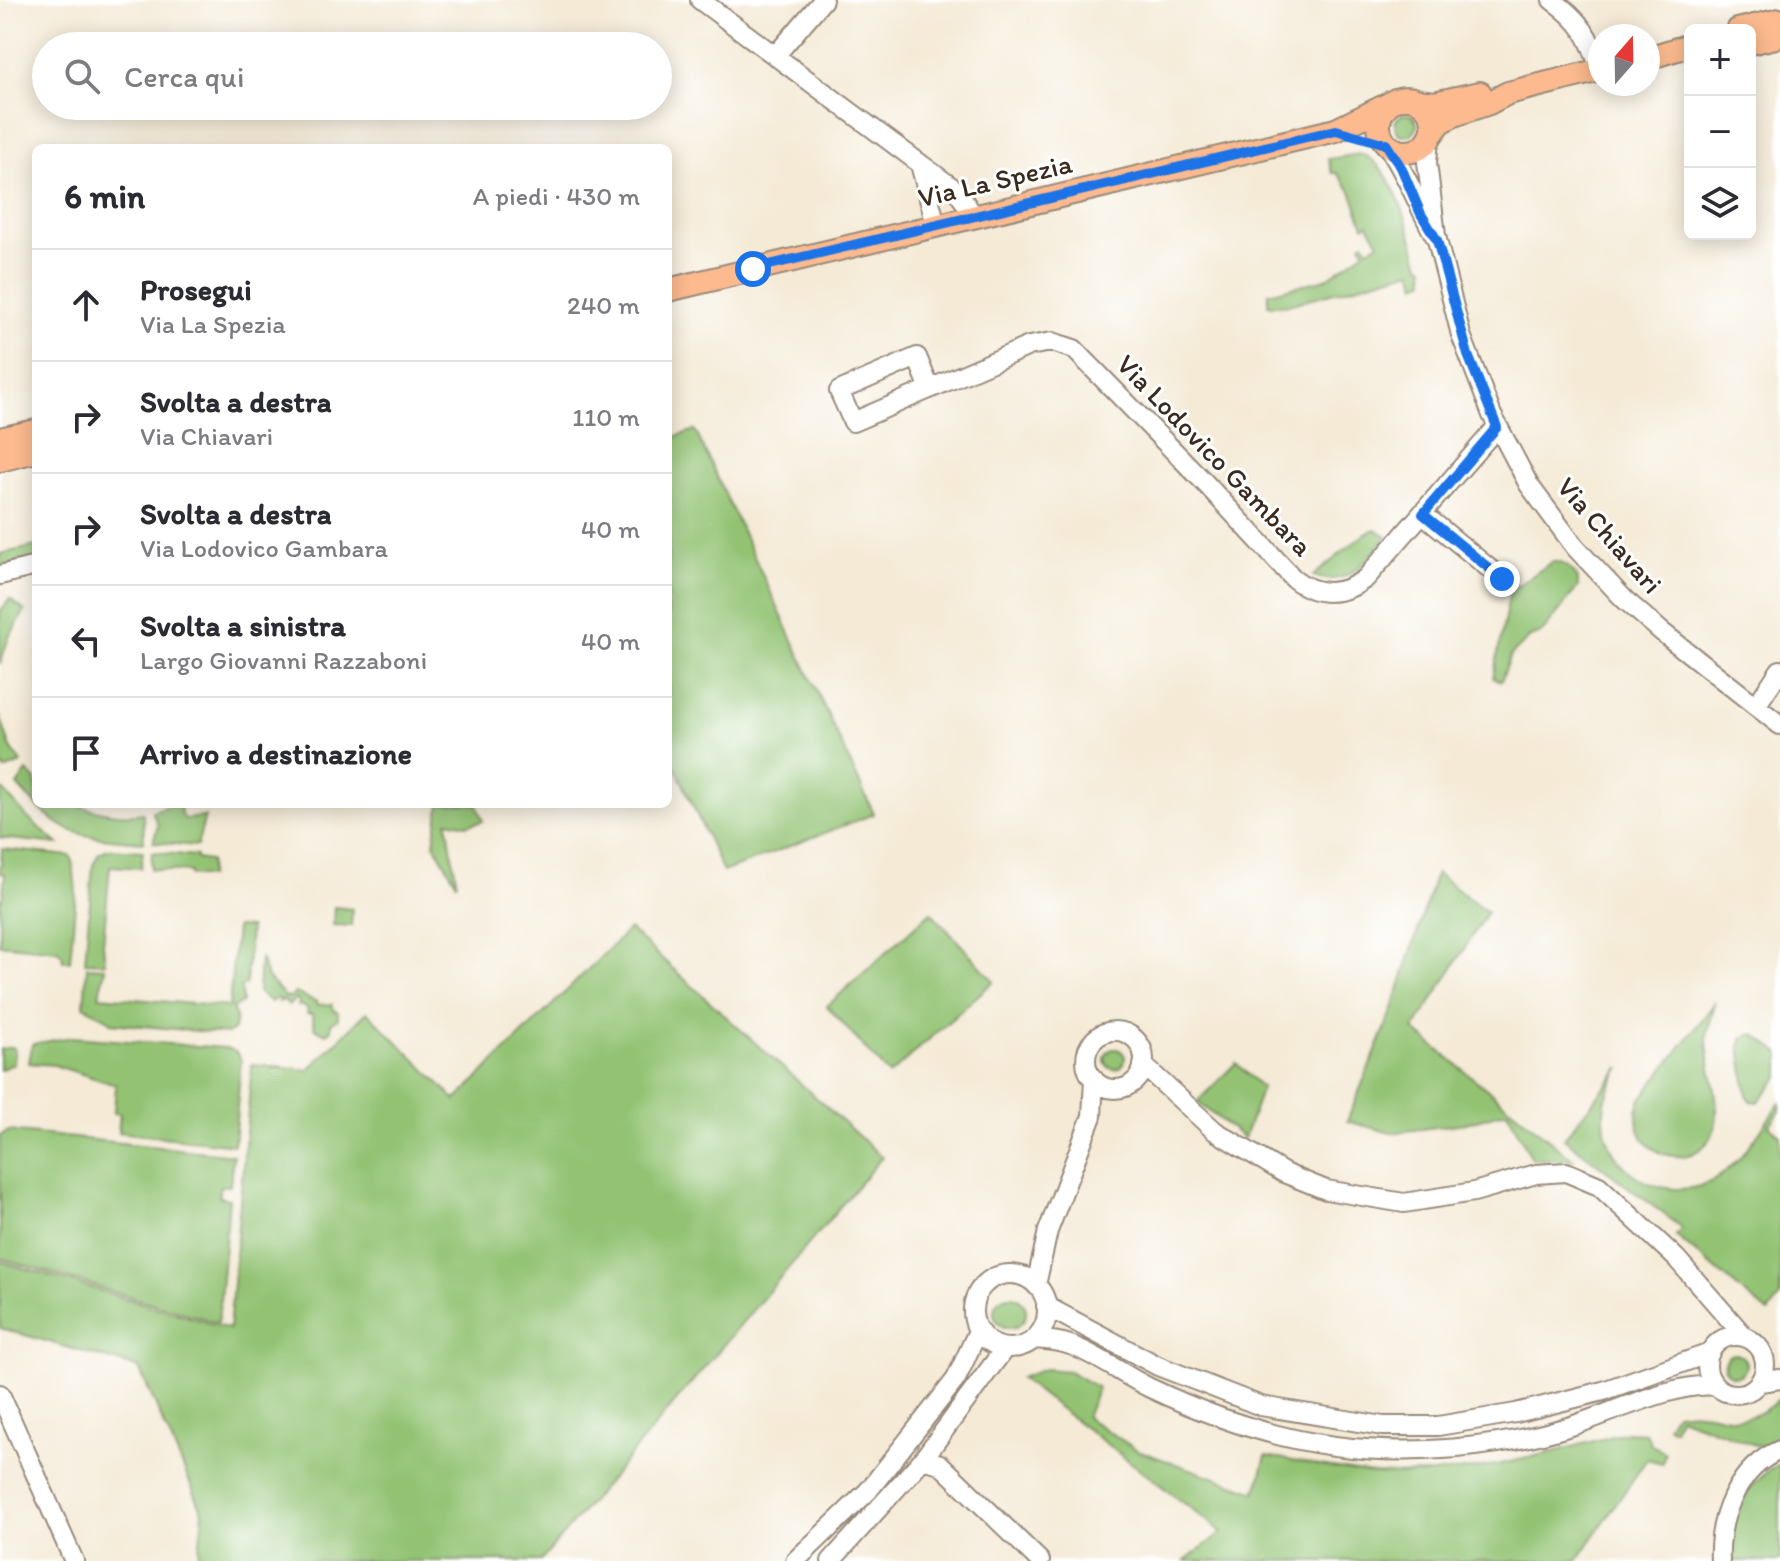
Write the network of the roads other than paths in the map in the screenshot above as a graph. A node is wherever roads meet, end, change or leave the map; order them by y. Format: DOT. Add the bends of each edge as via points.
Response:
graph roads {
  1 [pos="700,0"];
  2 [pos="823,0"];
  3 [pos="1552,0"];
  4 [pos="1780,20"];
  5 [pos="1756,26"];
  6 [pos="1588,35"];
  7 [pos="1780,36"];
  8 [pos="1756,42"];
  9 [pos="775,56"];
  10 [pos="1588,73"];
  11 [pos="1513,92"];
  12 [pos="1418,101"];
  13 [pos="1389,104"];
  14 [pos="1336,130"];
  15 [pos="1430,136"];
  16 [pos="1386,144"];
  17 [pos="920,164"];
  18 [pos="974,216"];
  19 [pos="936,225"];
  20 [pos="1437,240"];
  21 [pos="672,289"];
  22 [pos="930,389"];
  23 [pos="1497,427"];
  24 [pos="32,433"];
  25 [pos="0,446"];
  26 [pos="32,450"];
  27 [pos="1423,514"];
  28 [pos="32,567"];
  29 [pos="0,575"];
  30 [pos="1502,579"];
  31 [pos="1780,670"];
  32 [pos="1756,706"];
  33 [pos="1780,725"];
  34 [pos="1143,1065"];
  35 [pos="1094,1079"];
  36 [pos="1114,1088"];
  37 [pos="1092,1113"];
  38 [pos="1048,1231"];
  39 [pos="1013,1274"];
  40 [pos="1036,1285"];
  41 [pos="1046,1306"];
  42 [pos="978,1331"];
  43 [pos="1034,1339"];
  44 [pos="1751,1342"];
  45 [pos="1780,1347"];
  46 [pos="1005,1348"];
  47 [pos="1710,1353"];
  48 [pos="1780,1379"];
  49 [pos="1760,1382"];
  50 [pos="1716,1386"];
  51 [pos="0,1394"];
  52 [pos="1780,1450"];
  53 [pos="923,1459"];
  54 [pos="74,1561"];
  55 [pos="795,1561"];
  56 [pos="831,1561"];
  57 [pos="1040,1561"];
  58 [pos="1720,1561"];
  1 -- 9 [label="street"];
  2 -- 9 [label="street"];
  3 -- 6 [label="street"];
  4 -- 5 [label="main road"];
  7 -- 8 [label="main road"];
  9 -- 17 [label="street"];
  10 -- 11 [label="main road, Via La Spezia"];
  11 -- 12 [label="main road, Via La Spezia"];
  11 -- 15 [label="main road, Via La Spezia" via="1454,115"];
  12 -- 13 [label="main road, Via La Spezia"];
  12 -- 15 [label="main road" via="1431,115"];
  13 -- 14 [label="main road, Via La Spezia"];
  13 -- 16 [label="main road" via="1379,127"];
  14 -- 16 [label="main road, Via La Spezia"];
  14 -- 18 [label="main road, Via La Spezia"];
  15 -- 16 [label="main road, Via La Spezia" via="1420,149 1409,152"];
  15 -- 20 [label="street, Via Chiavari" via="1427,162"];
  16 -- 20 [label="street, Via Chiavari"];
  17 -- 18 [label="street" via="957,191"];
  17 -- 19 [label="street"];
  18 -- 19 [label="main road, Via La Spezia"];
  19 -- 21 [label="main road, Via La Spezia"];
  20 -- 23 [label="street, Via Chiavari" via="1465,345"];
  22 -- 22 [label="street, Via Lodovico Gambara" via="853,422 839,391 917,357"];
  22 -- 27 [label="street, Via Lodovico Gambara" via="1036,344 1052,342 1074,349 1293,578 1320,592 1339,592 1361,582"];
  23 -- 27 [label="street, Via Lodovico Gambara"];
  23 -- 32 [label="street, Via Chiavari" via="1543,507 1599,574 1649,622"];
  24 -- 25 [label="main road"];
  25 -- 26 [label="main road"];
  27 -- 30 [label="street"];
  28 -- 29 [label="street"];
  31 -- 32 [label="street"];
  32 -- 33 [label="street, Via Chiavari"];
  34 -- 35 [label="street" via="1141,1047 1130,1035 1104,1033 1087,1053"];
  34 -- 36 [label="street" via="1137,1079"];
  34 -- 44 [label="street" via="1215,1131 1284,1173 1326,1190 1404,1203 1566,1172 1599,1186 1676,1258"];
  35 -- 36 [label="street"];
  35 -- 37 [label="street"];
  36 -- 37 [label="street"];
  37 -- 38 [label="street"];
  38 -- 39 [label="street"];
  38 -- 40 [label="street"];
  39 -- 40 [label="street"];
  39 -- 42 [label="street" via="990,1279 975,1297"];
  40 -- 41 [label="street"];
  41 -- 43 [label="street" via="1046,1318"];
  41 -- 47 [label="street" via="1158,1366 1261,1406 1383,1426 1438,1426 1516,1413 1603,1391"];
  42 -- 46 [label="street"];
  42 -- 55 [label="street" via="956,1379 868,1491"];
  43 -- 46 [label="street"];
  43 -- 50 [label="street" via="1068,1344 1140,1383 1241,1426 1335,1446 1438,1449 1504,1441 1568,1427 1671,1392"];
  44 -- 45 [label="street"];
  44 -- 47 [label="street" via="1736,1336 1720,1340"];
  44 -- 49 [label="street" via="1765,1364"];
  46 -- 53 [label="street"];
  47 -- 50 [label="street" via="1707,1370"];
  48 -- 49 [label="street"];
  49 -- 50 [label="street" via="1733,1394"];
  51 -- 54 [label="street"];
  52 -- 58 [label="street" via="1748,1473 1728,1504"];
  53 -- 56 [label="street"];
  53 -- 57 [label="street" via="940,1464"];
}
